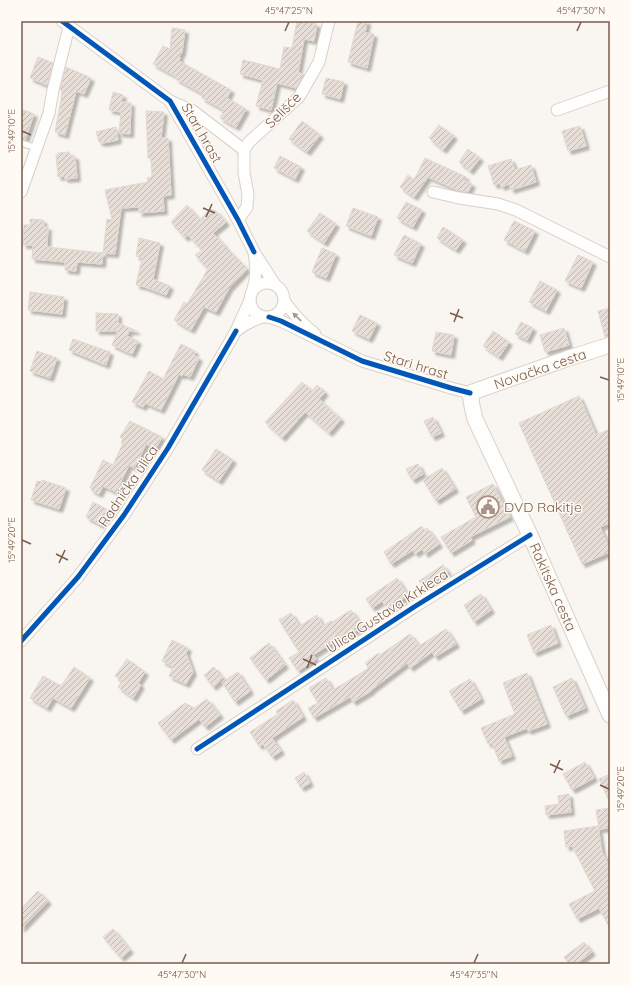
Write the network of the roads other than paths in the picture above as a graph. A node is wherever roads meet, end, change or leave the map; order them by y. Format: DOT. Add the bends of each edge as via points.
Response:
graph roads {
  1 [pos="329,21"];
  2 [pos="66,24"];
  3 [pos="610,91"];
  4 [pos="170,101"];
  5 [pos="557,110"];
  6 [pos="21,144"];
  7 [pos="37,148"];
  8 [pos="244,150"];
  9 [pos="21,192"];
  10 [pos="433,192"];
  11 [pos="238,220"];
  12 [pos="254,252"];
  13 [pos="610,257"];
  14 [pos="274,284"];
  15 [pos="251,295"];
  16 [pos="285,302"];
  17 [pos="266,317"];
  18 [pos="236,331"];
  19 [pos="610,345"];
  20 [pos="333,347"];
  21 [pos="470,393"];
  22 [pos="530,535"];
  23 [pos="21,641"];
  24 [pos="610,715"];
  25 [pos="197,749"];
  1 -- 8 [label="street, Selišće" via="319,62 299,97"];
  2 -- 4 [label="street, Stari hrast"];
  2 -- 7 [label="street" via="49,113"];
  3 -- 5 [label="street"];
  4 -- 8 [label="street" via="193,111"];
  4 -- 11 [label="street, Stari hrast"];
  6 -- 7 [label="lane"];
  7 -- 9 [label="street"];
  8 -- 11 [label="street" via="247,207"];
  10 -- 13 [label="street" via="498,204 516,210"];
  11 -- 12 [label="street, Stari hrast"];
  12 -- 14 [label="street, Stari hrast"];
  12 -- 15 [label="street, Stari hrast" via="256,278"];
  14 -- 15 [label="street" via="268,282 257,285"];
  14 -- 16 [label="street" via="282,291"];
  15 -- 17 [label="street" via="251,306 254,311"];
  15 -- 18 [label="street, Radnička ulica"];
  16 -- 17 [label="street" via="279,313"];
  20 -- 16 [label="street, Stari hrast, one-way" via="309,329"];
  17 -- 18 [label="street, Radnička ulica" via="253,319"];
  17 -- 20 [label="street, Stari hrast" via="281,321"];
  18 -- 23 [label="street, Radnička ulica" via="168,448 124,515 78,577"];
  19 -- 21 [label="street, Novačka cesta"];
  20 -- 21 [label="street, Stari hrast" via="362,361"];
  21 -- 22 [label="street, Rakitska cesta" via="475,419"];
  22 -- 24 [label="street, Rakitska cesta"];
  22 -- 25 [label="street, Ulica Gustava Krkleca" via="414,607"];
}
